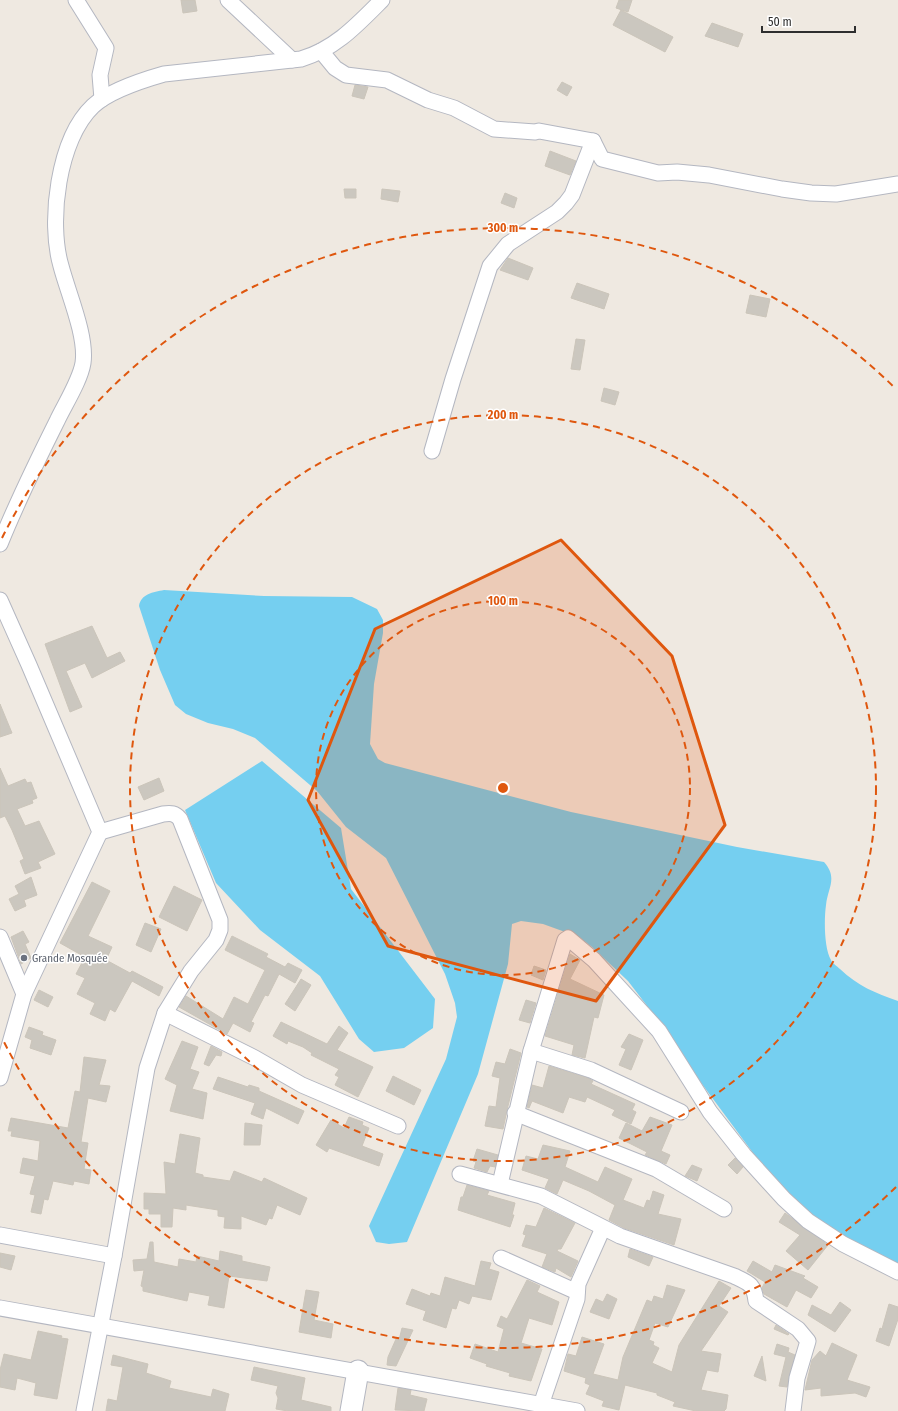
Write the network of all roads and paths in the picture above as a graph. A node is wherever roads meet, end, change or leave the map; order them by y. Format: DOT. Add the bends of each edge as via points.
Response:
graph roads {
  1 [pos="76,0"];
  2 [pos="228,0"];
  3 [pos="382,0"];
  4 [pos="321,52"];
  5 [pos="292,60"];
  6 [pos="102,99"];
  7 [pos="593,141"];
  8 [pos="898,184"];
  9 [pos="432,451"];
  10 [pos="0,544"];
  11 [pos="0,600"];
  12 [pos="100,832"];
  13 [pos="0,937"];
  14 [pos="24,994"];
  15 [pos="165,1013"];
  16 [pos="531,1051"];
  17 [pos="0,1078"];
  18 [pos="681,1112"];
  19 [pos="515,1113"];
  20 [pos="398,1126"];
  21 [pos="460,1174"];
  22 [pos="500,1184"];
  23 [pos="724,1209"];
  24 [pos="603,1228"];
  25 [pos="0,1235"];
  26 [pos="114,1256"];
  27 [pos="501,1258"];
  28 [pos="898,1272"];
  29 [pos="577,1292"];
  30 [pos="0,1308"];
  31 [pos="101,1326"];
  32 [pos="358,1371"];
  33 [pos="541,1405"];
  34 [pos="84,1411"];
  35 [pos="351,1411"];
  36 [pos="577,1411"];
  37 [pos="793,1411"];
  1 -- 6 [label="street" via="106,48 100,75"];
  2 -- 5 [label="street"];
  3 -- 4 [label="street" via="352,30"];
  4 -- 5 [label="street"];
  4 -- 7 [label="street" via="335,68 346,75 387,80 428,100 454,108 494,129 539,131"];
  5 -- 6 [label="street" via="164,74 143,80"];
  6 -- 10 [label="street" via="84,116 73,133 56,200 58,254 83,342 82,369"];
  7 -- 8 [label="street" via="602,159 658,174 677,172 709,175 782,189 836,194"];
  7 -- 9 [label="street" via="572,195 566,203 557,212 508,244 490,266"];
  11 -- 12 [label="street"];
  12 -- 14 [label="street"];
  12 -- 15 [label="street" via="163,814 176,815 180,819 220,920 216,940 191,971"];
  13 -- 14 [label="street"];
  14 -- 17 [label="street"];
  15 -- 20 [label="street" via="256,1058 302,1085"];
  15 -- 26 [label="street" via="147,1068"];
  16 -- 18 [label="street" via="591,1070"];
  16 -- 19 [label="street"];
  16 -- 28 [label="street" via="565,940 568,938 594,960 659,1031 710,1112 784,1199 808,1221 843,1244"];
  19 -- 22 [label="street"];
  19 -- 23 [label="street" via="656,1169"];
  21 -- 22 [label="street"];
  22 -- 24 [label="street" via="541,1196"];
  24 -- 29 [label="street" via="578,1284"];
  24 -- 37 [label="street" via="747,1282 754,1288 756,1301 798,1329 808,1342 797,1378"];
  25 -- 26 [label="street"];
  26 -- 31 [label="street"];
  27 -- 29 [label="street"];
  29 -- 33 [label="street" via="577,1299"];
  30 -- 31 [label="street"];
  31 -- 32 [label="street"];
  31 -- 34 [label="street"];
  32 -- 33 [label="street"];
  32 -- 35 [label="street"];
  33 -- 36 [label="street"];
}
